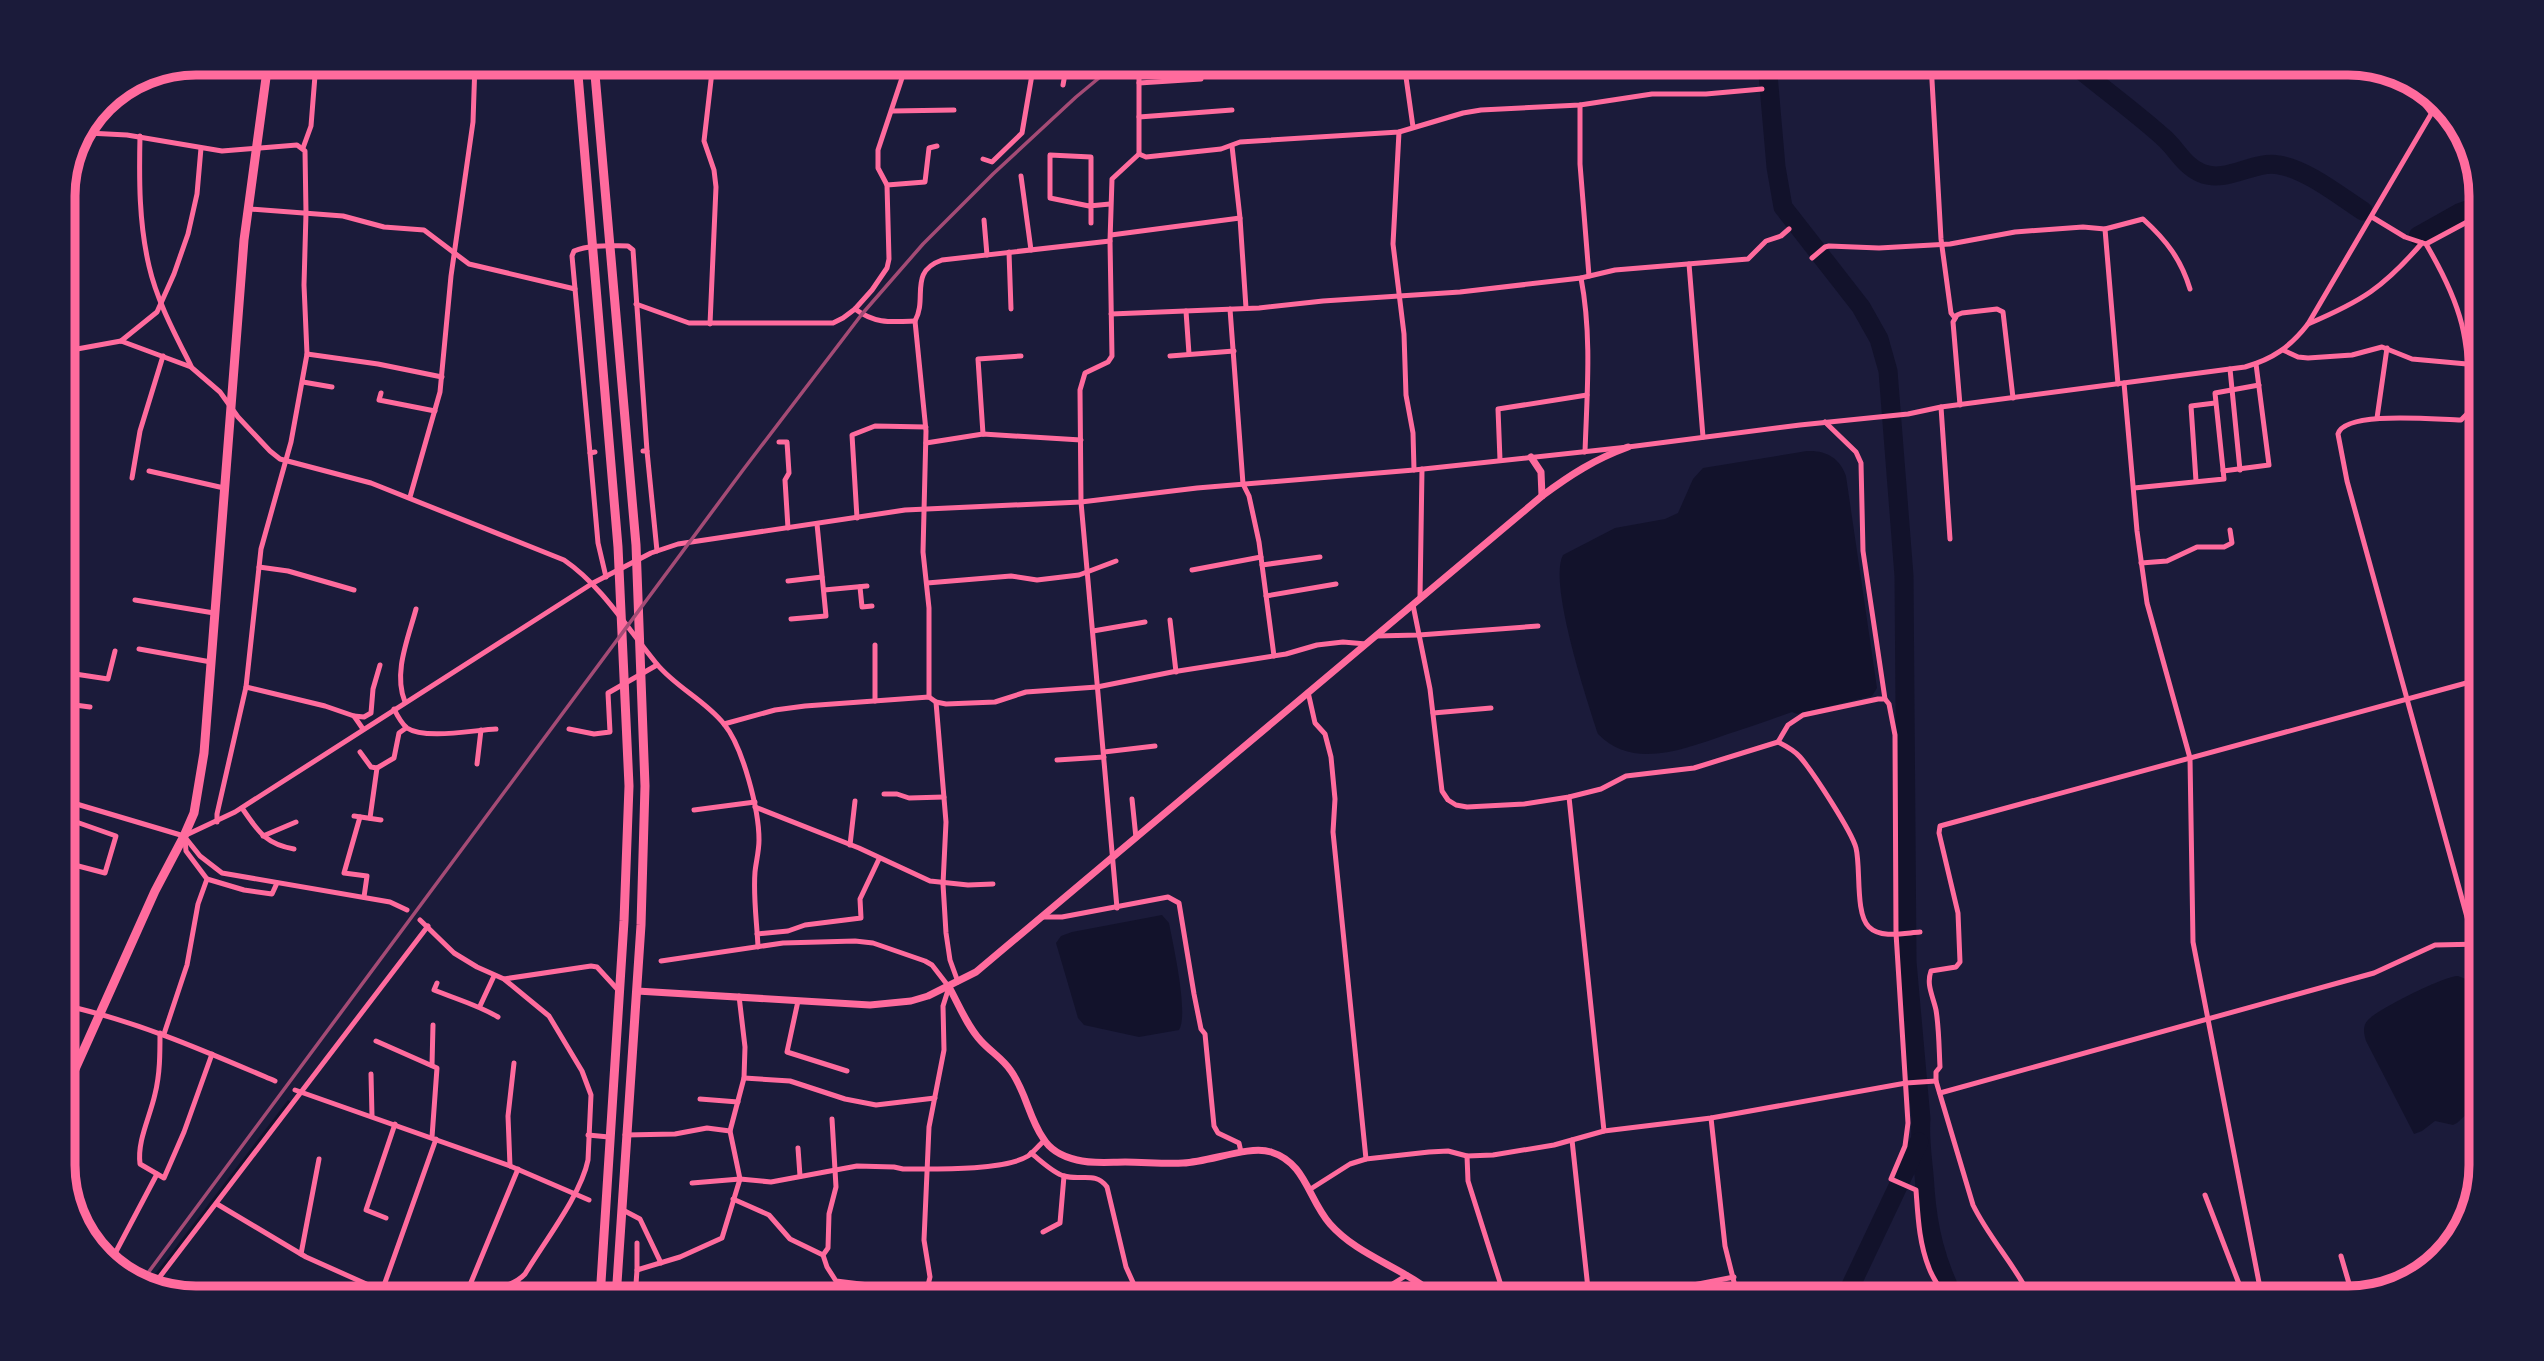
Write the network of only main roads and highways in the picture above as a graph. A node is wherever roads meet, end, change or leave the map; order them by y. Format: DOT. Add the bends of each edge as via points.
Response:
graph roads {
  1 [pos="266,75"];
  2 [pos="578,75"];
  3 [pos="595,75"];
  4 [pos="619,990"];
  5 [pos="637,991"];
  6 [pos="76,1068"];
  7 [pos="601,1286"];
  8 [pos="617,1286"];
  1 -- 6 [label="highway" via="244,240 201,779 194,813"];
  2 -- 4 [label="highway" via="618,547 625,690 628,858"];
  3 -- 5 [label="highway" via="636,545 644,835"];
  4 -- 5 [label="highway"];
  4 -- 7 [label="highway"];
  5 -- 8 [label="highway"];
}
